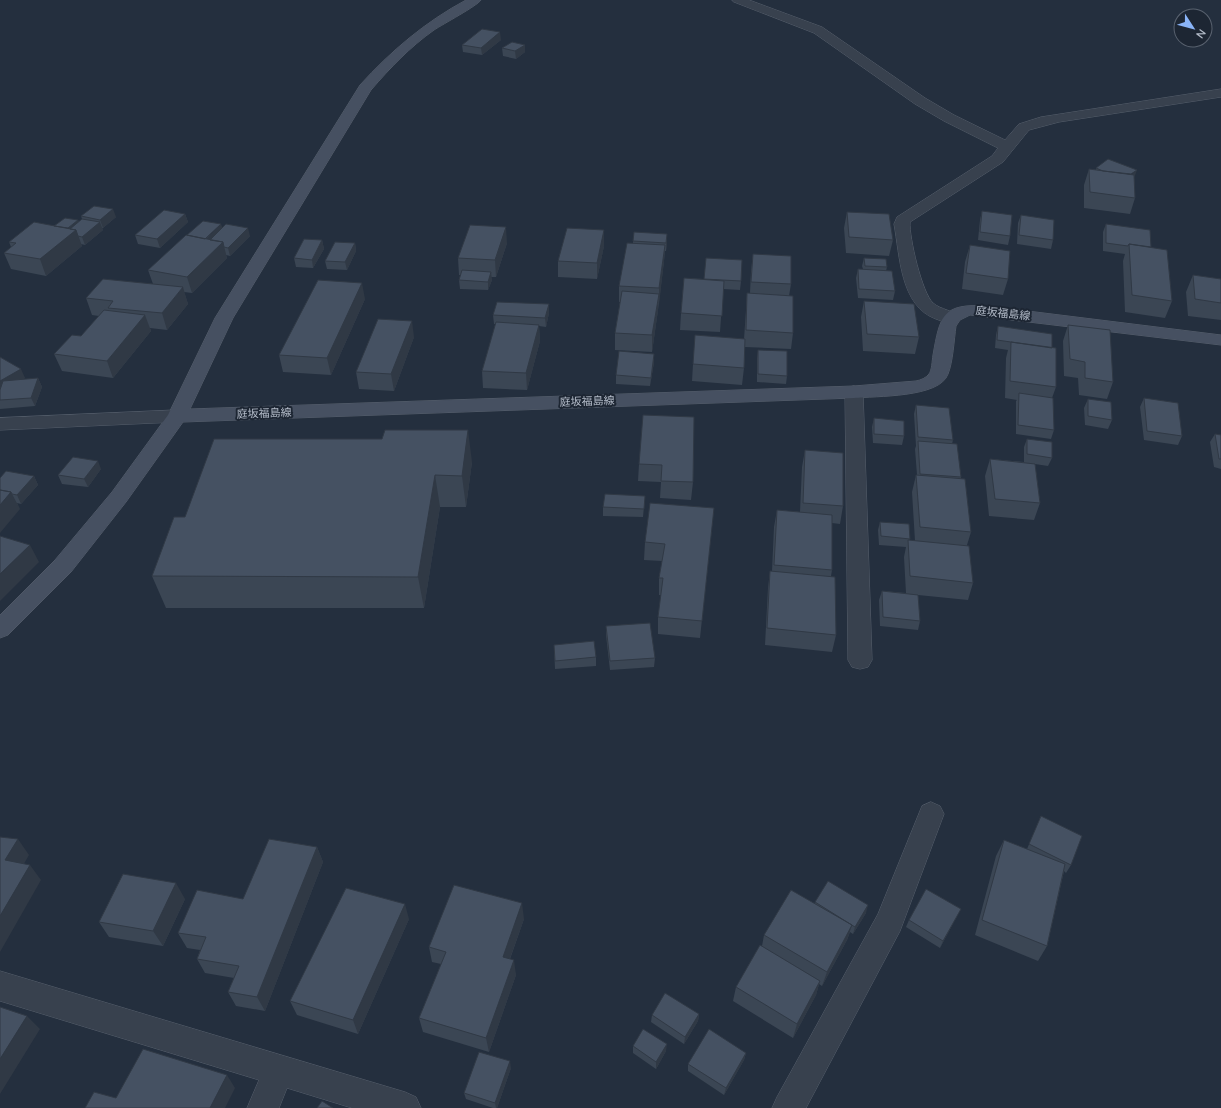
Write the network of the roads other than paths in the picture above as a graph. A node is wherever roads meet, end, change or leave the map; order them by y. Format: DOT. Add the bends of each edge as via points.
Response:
graph roads {
  1 [pos="475,0"];
  2 [pos="738,0"];
  3 [pos="1221,93"];
  4 [pos="1008,147"];
  5 [pos="951,318"];
  6 [pos="1221,340"];
  7 [pos="854,392"];
  8 [pos="177,416"];
  9 [pos="0,424"];
  10 [pos="0,629"];
  11 [pos="860,660"];
  12 [pos="930,814"];
  13 [pos="0,986"];
  14 [pos="279,1070"];
  15 [pos="263,1108"];
  16 [pos="405,1108"];
  17 [pos="788,1108"];
  1 -- 8 [label="main road" via="421,33 380,70 365,88 224,318"];
  2 -- 4 [label="street" via="818,30 920,101"];
  3 -- 4 [label="street" via="1034,124 1018,132"];
  4 -- 5 [label="street" via="998,159 903,220 916,289 926,306"];
  5 -- 6 [label="main road, 庭坂福島線" via="961,312 987,311"];
  5 -- 7 [label="main road, 庭坂福島線" via="947,326 939,375 930,383 918,387"];
  7 -- 8 [label="main road, 庭坂福島線"];
  7 -- 11 [label="street"];
  8 -- 9 [label="street"];
  8 -- 10 [label="main road" via="119,497 63,566"];
  12 -- 17 [label="street" via="890,921"];
  13 -- 14 [label="street"];
  14 -- 15 [label="street"];
  14 -- 16 [label="street"];
}
